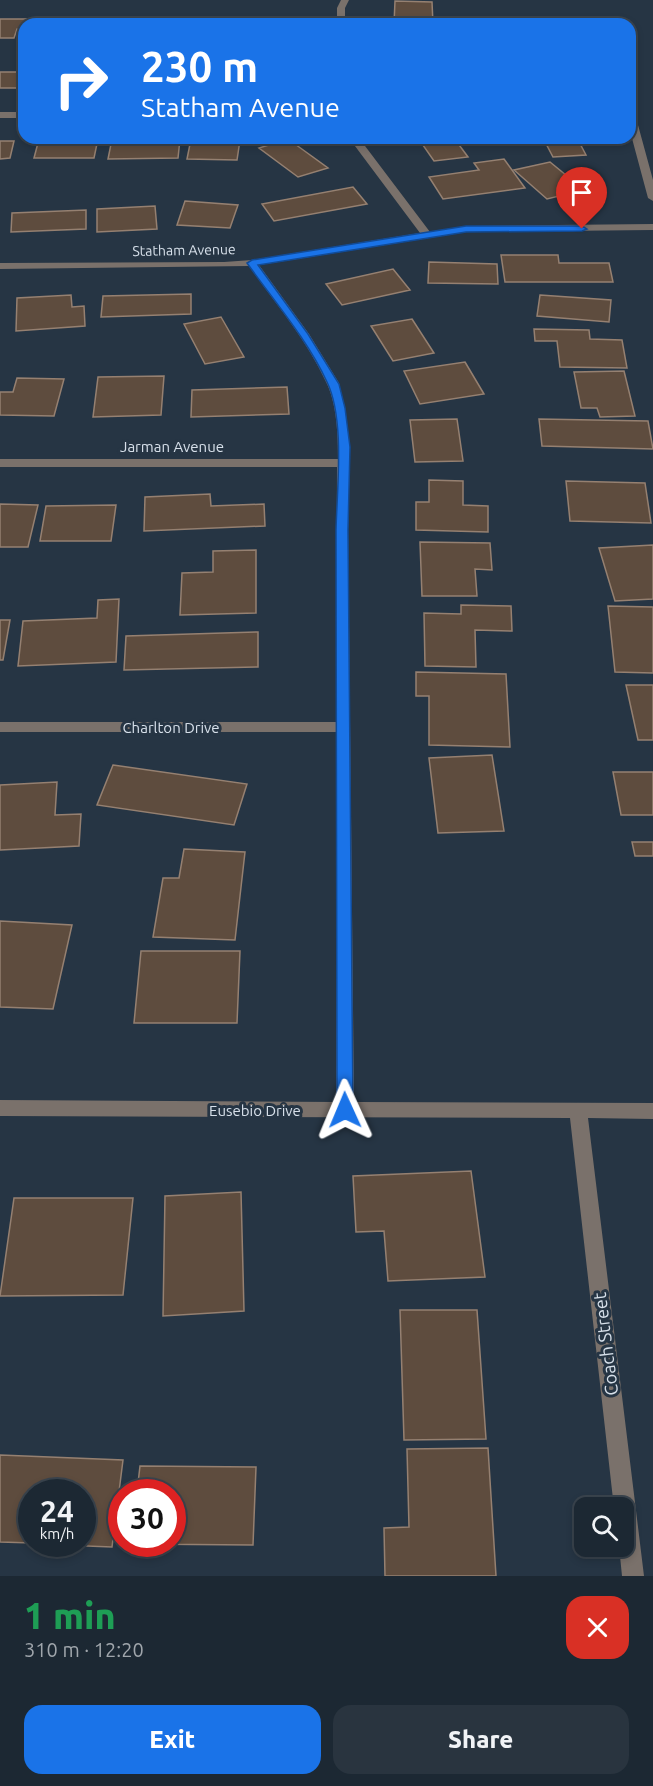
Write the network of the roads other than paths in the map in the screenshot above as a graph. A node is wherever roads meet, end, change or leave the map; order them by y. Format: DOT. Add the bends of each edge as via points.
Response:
graph roads {
  1 [pos="345,0"];
  2 [pos="341,18"];
  3 [pos="0,115"];
  4 [pos="18,115"];
  5 [pos="636,136"];
  6 [pos="358,144"];
  7 [pos="653,198"];
  8 [pos="653,227"];
  9 [pos="426,234"];
  10 [pos="252,263"];
  11 [pos="0,266"];
  12 [pos="0,463"];
  13 [pos="344,463"];
  14 [pos="0,727"];
  15 [pos="343,727"];
  16 [pos="0,1108"];
  17 [pos="345,1110"];
  18 [pos="578,1111"];
  19 [pos="653,1111"];
  20 [pos="633,1576"];
  1 -- 2 [label="street"];
  3 -- 4 [label="street"];
  5 -- 7 [label="street"];
  6 -- 9 [label="street"];
  8 -- 9 [label="street, Statham Avenue" via="466,229"];
  9 -- 10 [label="street, Statham Avenue"];
  10 -- 11 [label="street, Statham Avenue"];
  10 -- 13 [label="street" via="333,384"];
  12 -- 13 [label="street, Jarman Avenue"];
  13 -- 15 [label="street"];
  14 -- 15 [label="street, Charlton Drive"];
  15 -- 17 [label="street"];
  16 -- 17 [label="street, Eusebio Drive"];
  17 -- 18 [label="street, Eusebio Drive"];
  18 -- 19 [label="street, Eusebio Drive"];
  18 -- 20 [label="street, Coach Street"];
}
